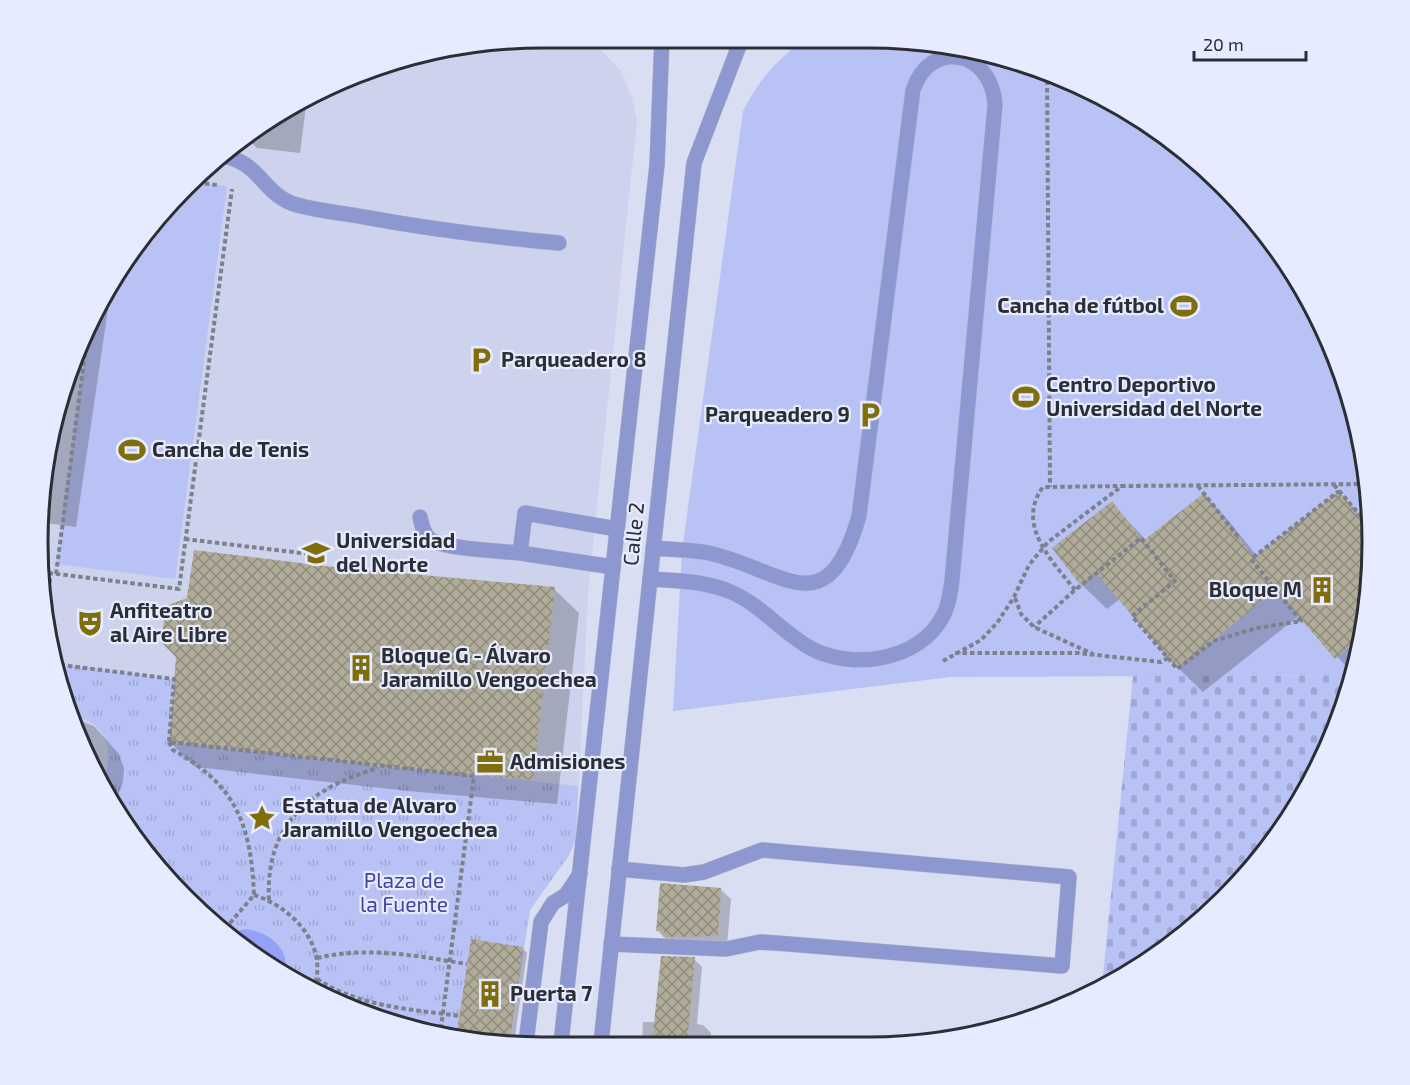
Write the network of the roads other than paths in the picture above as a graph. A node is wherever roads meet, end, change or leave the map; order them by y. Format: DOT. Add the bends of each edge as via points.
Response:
graph roads {
  1 [pos="662,48"];
  2 [pos="738,48"];
  3 [pos="231,158"];
  4 [pos="559,243"];
  5 [pos="420,517"];
  6 [pos="617,529"];
  7 [pos="653,548"];
  8 [pos="520,554"];
  9 [pos="613,567"];
  10 [pos="650,579"];
  11 [pos="619,869"];
  12 [pos="580,874"];
  13 [pos="611,944"];
  14 [pos="527,1037"];
  15 [pos="562,1037"];
  16 [pos="602,1037"];
  1 -- 6 [label="street, Calle 2" via="657,165"];
  2 -- 7 [label="street, Calle 2" via="694,163"];
  3 -- 4 [label="street" via="246,163 272,193 298,206 453,233"];
  5 -- 8 [label="street" via="424,533 431,540"];
  6 -- 8 [label="street" via="525,513"];
  6 -- 9 [label="street, Calle 2"];
  7 -- 10 [label="street, Calle 2"];
  7 -- 10 [label="street" via="708,553 800,584 816,582 843,561 859,516 913,90 917,78 938,60 955,57 972,61 986,72 994,88 995,105 953,569 944,615 935,629 903,652 861,661 835,658 813,649 731,592 714,586"];
  8 -- 9 [label="street"];
  9 -- 12 [label="street, Calle 2"];
  10 -- 11 [label="street, Calle 2"];
  11 -- 13 [label="street, Calle 2"];
  11 -- 13 [label="street" via="684,875 704,872 762,850 1069,877 1062,966 776,943 750,943 726,949"];
  12 -- 14 [label="street" via="541,922"];
  12 -- 15 [label="street, Calle 2"];
  13 -- 16 [label="street, Calle 2"];
}
